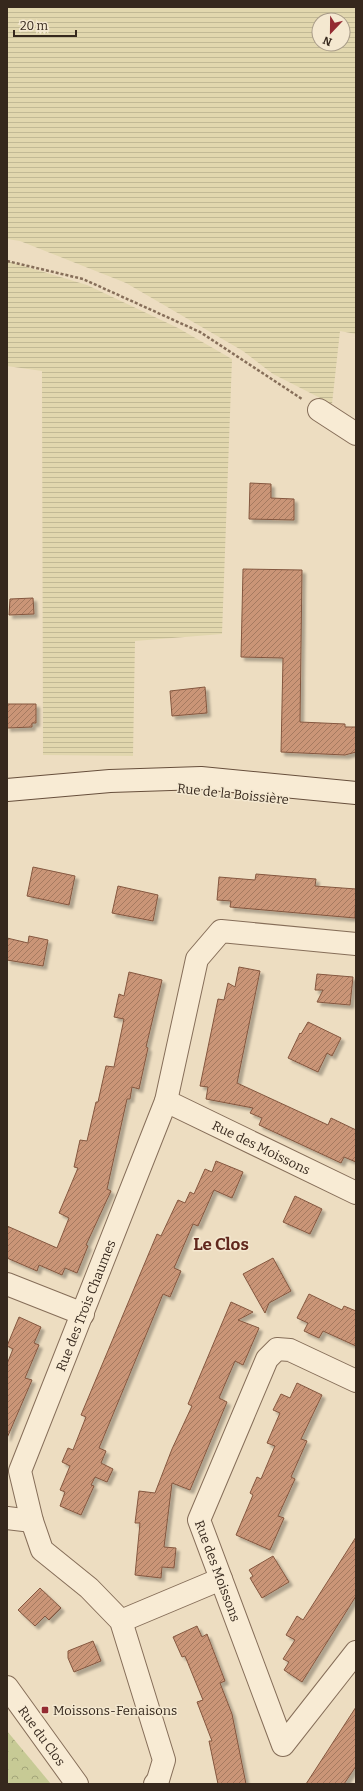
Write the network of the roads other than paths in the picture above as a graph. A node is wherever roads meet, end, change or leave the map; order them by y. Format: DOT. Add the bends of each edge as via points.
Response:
graph roads {
  1 [pos="319,410"];
  2 [pos="356,434"];
  3 [pos="110,781"];
  4 [pos="7,790"];
  5 [pos="356,793"];
  6 [pos="356,807"];
  7 [pos="356,944"];
  8 [pos="166,1101"];
  9 [pos="356,1193"];
  10 [pos="7,1284"];
  11 [pos="83,1314"];
  12 [pos="356,1381"];
  13 [pos="7,1518"];
  14 [pos="32,1521"];
  15 [pos="222,1579"];
  16 [pos="121,1621"];
  17 [pos="356,1652"];
  18 [pos="7,1687"];
  19 [pos="77,1784"];
  20 [pos="155,1784"];
  1 -- 2 [label="street"];
  3 -- 4 [label="street, Rue de la Boissière"];
  3 -- 5 [label="street, Rue de la Boissière" via="201,778"];
  3 -- 6 [label="street, Rue de la Boissière"];
  7 -- 8 [label="street, Rue des Trois Chaumes" via="221,931 197,959"];
  8 -- 9 [label="street, Rue des Moissons"];
  8 -- 11 [label="street, Rue des Trois Chaumes"];
  10 -- 11 [label="street"];
  11 -- 14 [label="street, Rue des Trois Chaumes" via="20,1471"];
  12 -- 15 [label="street, Rue des Moissons" via="290,1350 277,1350 267,1359 199,1520"];
  13 -- 14 [label="street"];
  14 -- 16 [label="street, Rue des Trois Chaumes" via="42,1550 89,1588"];
  15 -- 16 [label="street"];
  15 -- 17 [label="street, Rue des Moissons" via="283,1745"];
  16 -- 20 [label="street, Rue des Trois Chaumes" via="164,1760"];
  18 -- 19 [label="street, Rue du Clos"];
}
